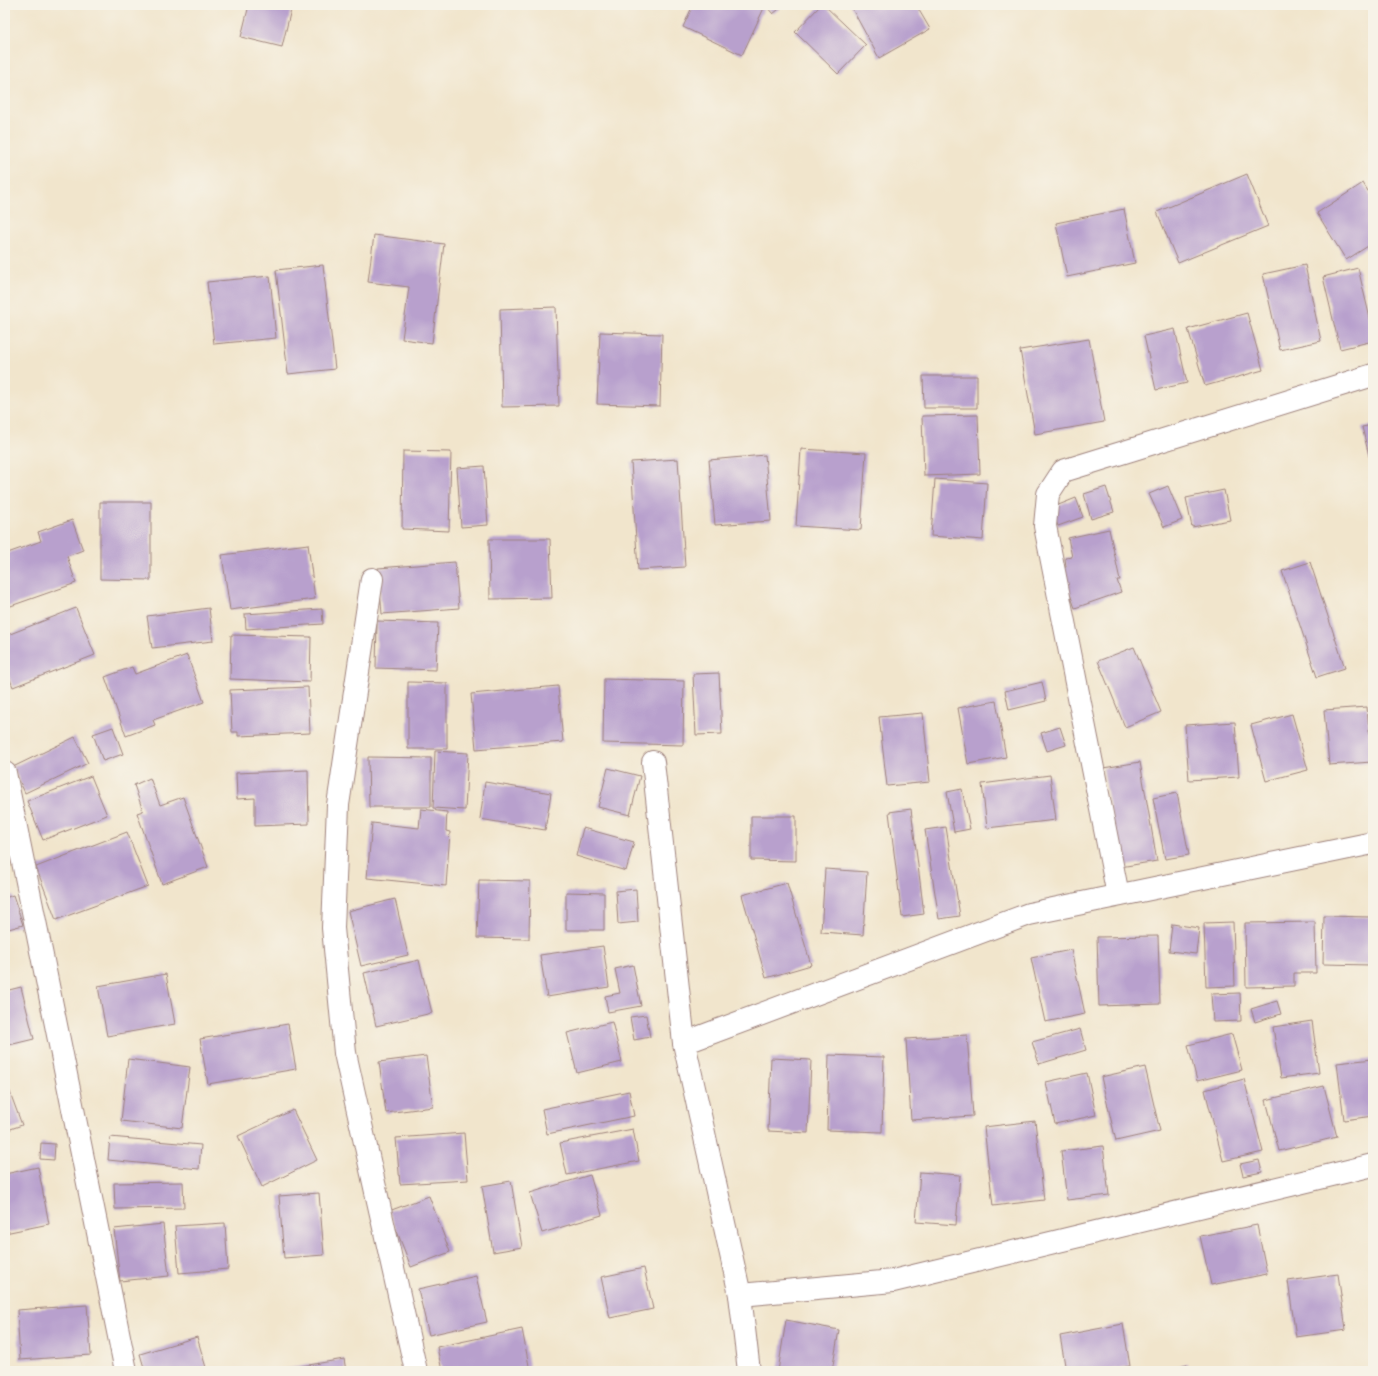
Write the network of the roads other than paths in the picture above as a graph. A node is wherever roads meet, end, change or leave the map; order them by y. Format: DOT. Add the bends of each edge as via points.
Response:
graph roads {
  1 [pos="1373,375"];
  2 [pos="372,579"];
  3 [pos="653,762"];
  4 [pos="5,773"];
  5 [pos="1373,842"];
  6 [pos="1118,895"];
  7 [pos="684,1044"];
  8 [pos="1373,1165"];
  9 [pos="740,1296"];
  10 [pos="126,1371"];
  11 [pos="416,1371"];
  12 [pos="749,1371"];
  1 -- 6 [label="street" via="1063,471 1048,494 1045,526"];
  2 -- 11 [label="street" via="338,805 333,928 345,1053"];
  3 -- 7 [label="street"];
  4 -- 10 [label="street"];
  5 -- 6 [label="street"];
  6 -- 7 [label="street" via="1029,914"];
  7 -- 9 [label="street"];
  8 -- 9 [label="street" via="893,1281"];
  9 -- 12 [label="street"];
}
